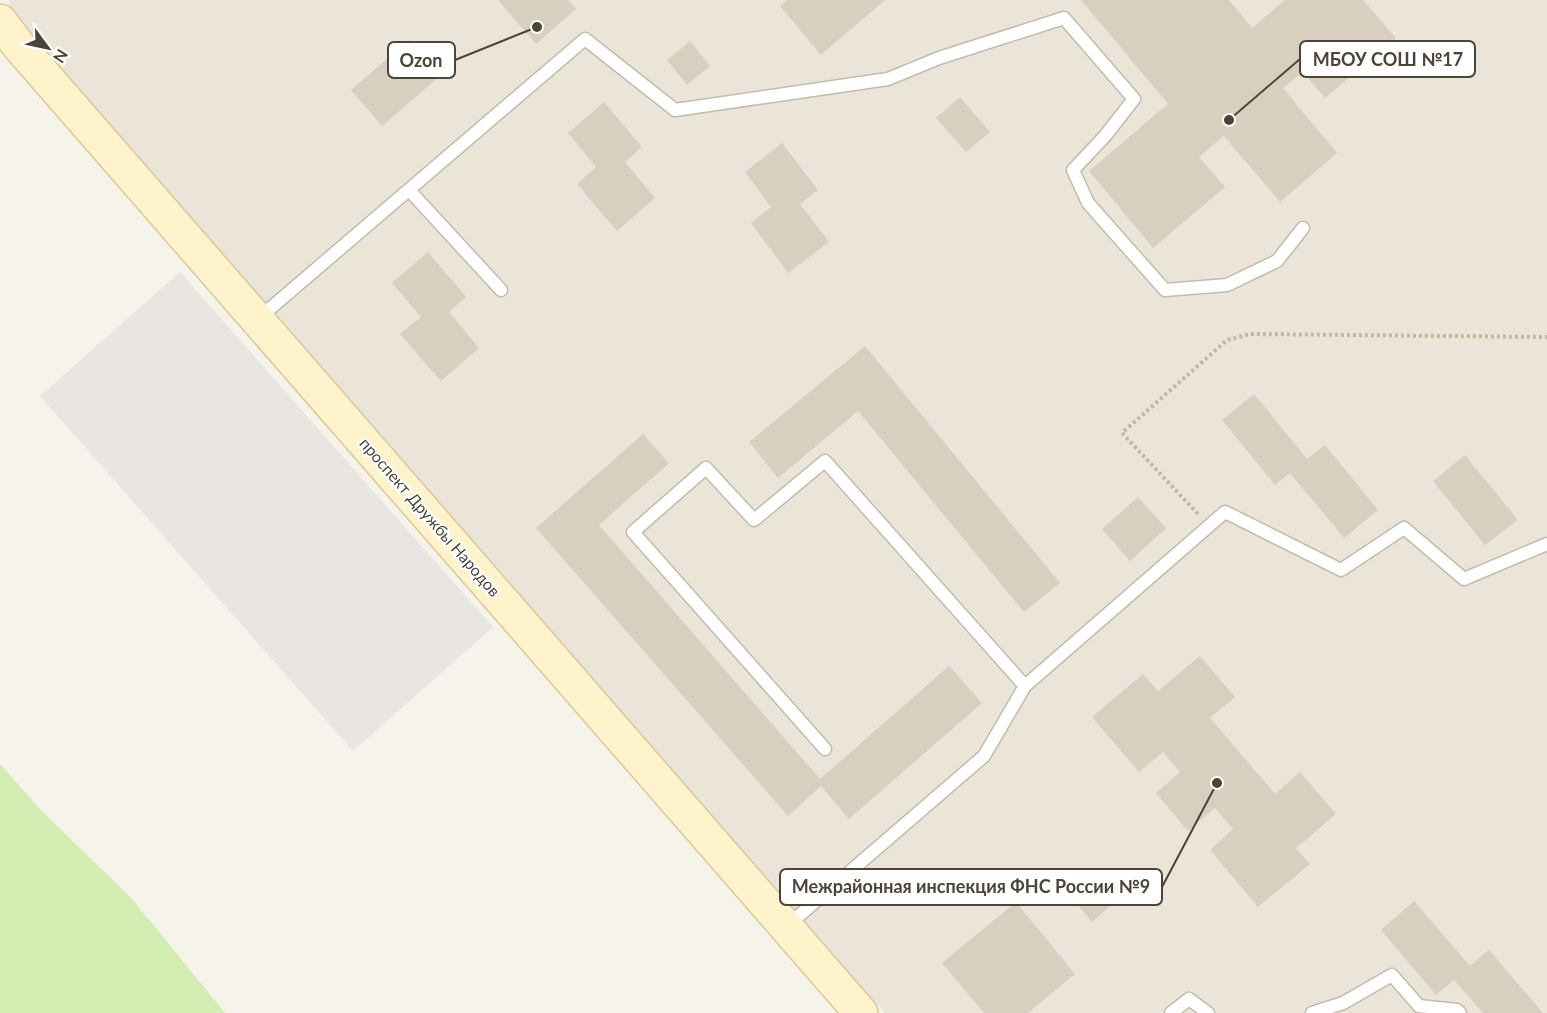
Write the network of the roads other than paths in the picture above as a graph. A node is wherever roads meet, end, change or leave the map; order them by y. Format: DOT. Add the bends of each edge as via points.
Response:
graph roads {
  1 [pos="0,21"];
  2 [pos="410,190"];
  3 [pos="1303,228"];
  4 [pos="501,290"];
  5 [pos="258,319"];
  6 [pos="1547,544"];
  7 [pos="1025,686"];
  8 [pos="825,749"];
  9 [pos="786,927"];
  10 [pos="861,1013"];
  11 [pos="1171,1013"];
  12 [pos="1208,1013"];
  13 [pos="1312,1013"];
  14 [pos="1460,1013"];
  1 -- 5 [label="main road, проспект Дружбы Народов"];
  2 -- 3 [label="lane" via="585,39 675,110 888,79 939,58 1064,18 1134,99 1073,170 1088,202 1165,291 1227,285 1277,261"];
  2 -- 4 [label="lane"];
  2 -- 5 [label="lane"];
  5 -- 9 [label="main road, проспект Дружбы Народов"];
  6 -- 7 [label="lane" via="1464,579 1404,528 1341,570 1225,512"];
  7 -- 8 [label="lane" via="825,461 754,520 706,468 633,532"];
  7 -- 9 [label="lane" via="984,756"];
  9 -- 10 [label="main road, проспект Дружбы Народов"];
  11 -- 12 [label="lane" via="1189,999"];
  13 -- 14 [label="lane" via="1343,1003 1392,975 1419,1006"];
}
